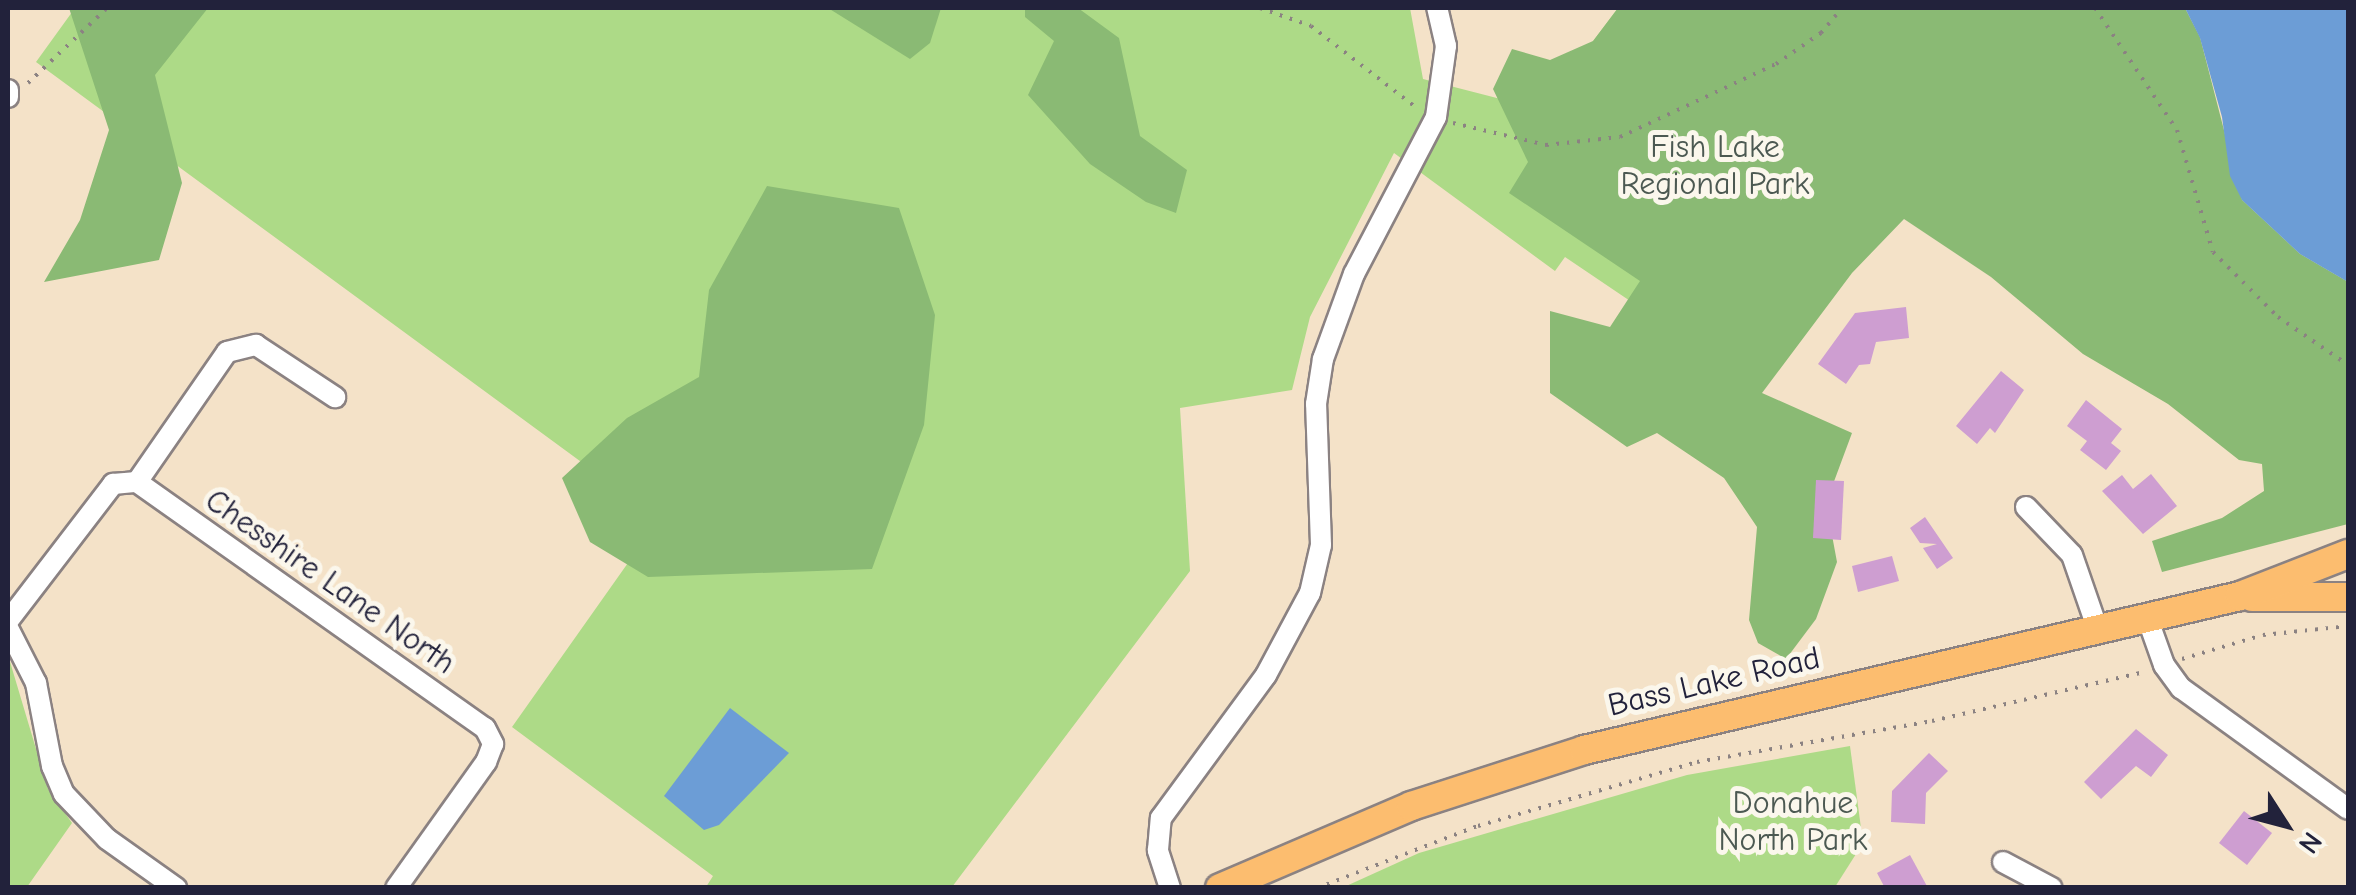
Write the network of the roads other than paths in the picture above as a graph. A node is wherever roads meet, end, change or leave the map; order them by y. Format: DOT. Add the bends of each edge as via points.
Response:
graph roads {
  1 [pos="1437,8"];
  2 [pos="335,397"];
  3 [pos="130,480"];
  4 [pos="2026,507"];
  5 [pos="2348,554"];
  6 [pos="2240,596"];
  7 [pos="2348,598"];
  8 [pos="2148,620"];
  9 [pos="8,624"];
  10 [pos="2098,630"];
  11 [pos="2348,808"];
  12 [pos="2003,862"];
  13 [pos="176,888"];
  14 [pos="396,888"];
  15 [pos="1170,888"];
  16 [pos="1220,888"];
  17 [pos="2052,888"];
  1 -- 15 [label="street" via="1446,60 1436,117 1354,274 1323,359 1316,404 1320,545 1310,592 1266,675 1161,818 1158,850"];
  2 -- 3 [label="street" via="256,344 227,352"];
  3 -- 9 [label="street"];
  3 -- 14 [label="street, Chesshire Lane North" via="484,728 493,744"];
  4 -- 10 [label="street" via="2072,556"];
  5 -- 6 [label="main road, Bass Lake Road"];
  6 -- 7 [label="main road, Bass Lake Road"];
  6 -- 8 [label="main road, Bass Lake Road"];
  8 -- 10 [label="main road, Bass Lake Road"];
  8 -- 11 [label="street" via="2164,666 2181,688"];
  9 -- 13 [label="street" via="36,683 64,794 108,838"];
  10 -- 16 [label="main road, Bass Lake Road" via="1584,750 1411,806"];
  12 -- 17 [label="street"];
}
